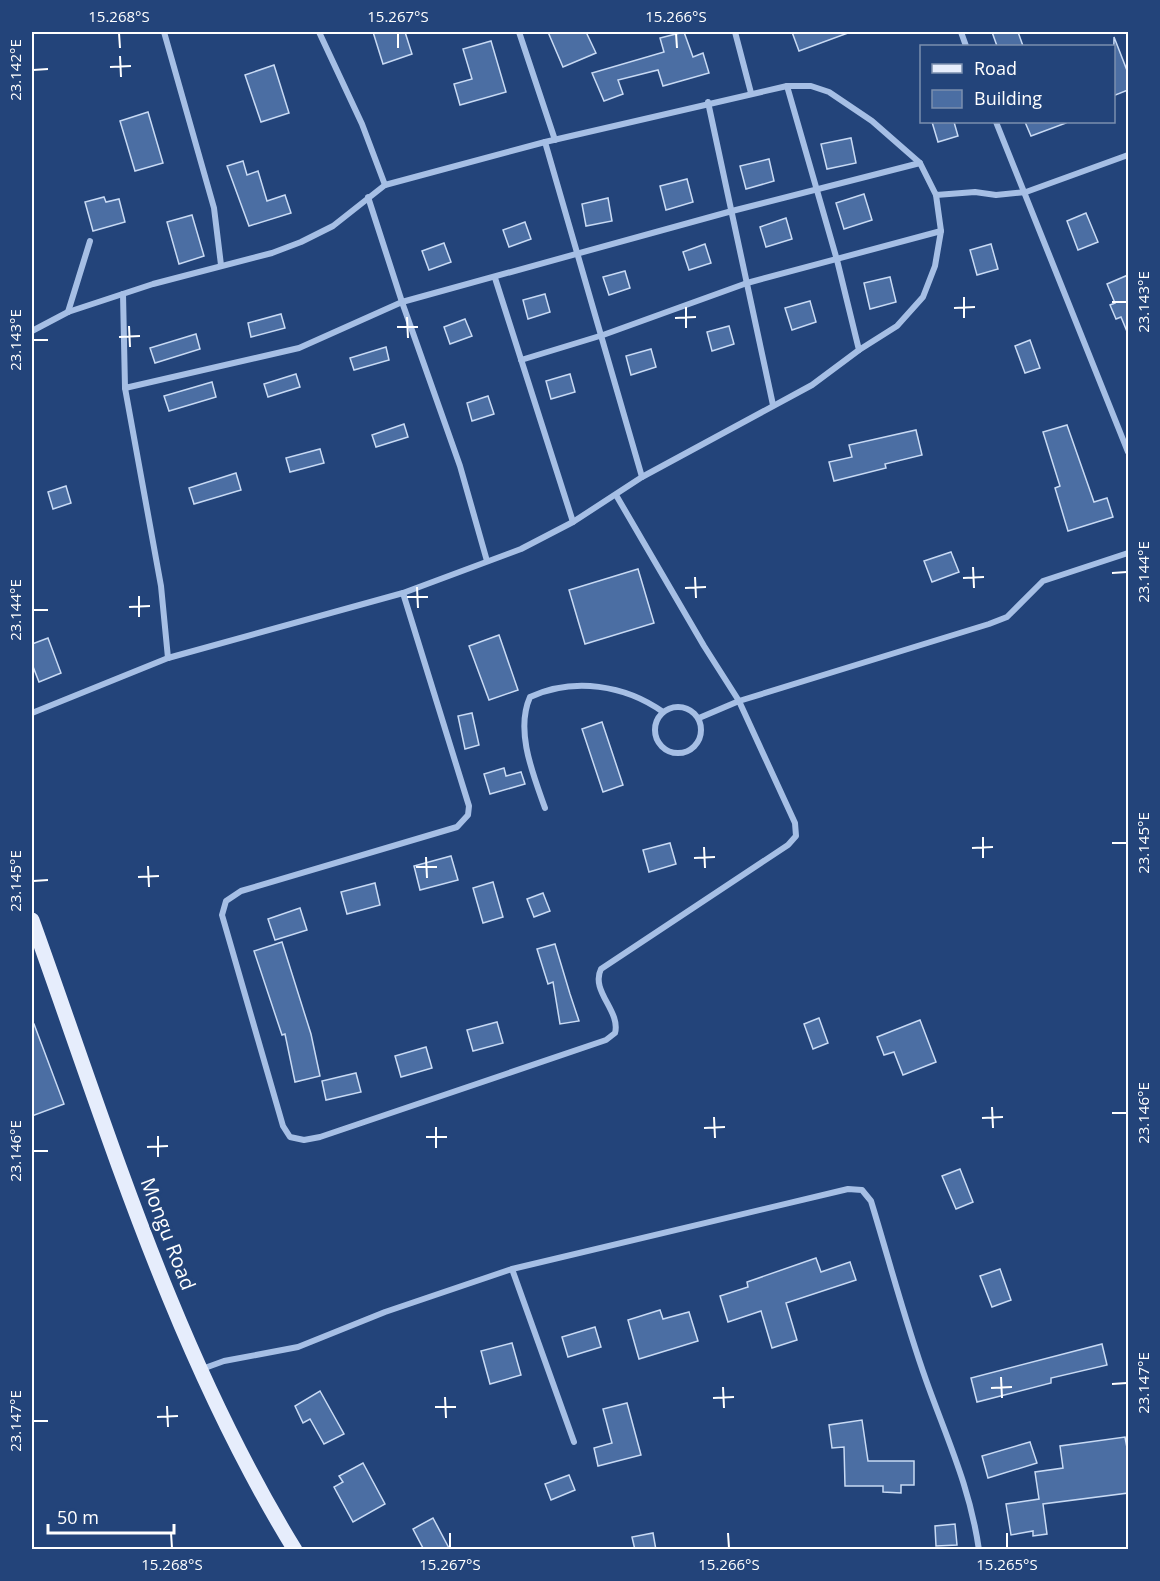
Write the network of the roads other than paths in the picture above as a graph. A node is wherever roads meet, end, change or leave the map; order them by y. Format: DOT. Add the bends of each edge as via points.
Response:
graph roads {
  1 [pos="164,32"];
  2 [pos="319,32"];
  3 [pos="519,32"];
  4 [pos="735,32"];
  5 [pos="787,86"];
  6 [pos="751,93"];
  7 [pos="708,102"];
  8 [pos="996,123"];
  9 [pos="555,140"];
  10 [pos="545,142"];
  11 [pos="1128,155"];
  12 [pos="920,163"];
  13 [pos="385,185"];
  14 [pos="816,189"];
  15 [pos="1026,192"];
  16 [pos="936,195"];
  17 [pos="368,197"];
  18 [pos="732,211"];
  19 [pos="941,231"];
  20 [pos="90,241"];
  21 [pos="578,253"];
  22 [pos="837,260"];
  23 [pos="221,266"];
  24 [pos="495,278"];
  25 [pos="747,283"];
  26 [pos="123,294"];
  27 [pos="402,302"];
  28 [pos="68,312"];
  29 [pos="32,332"];
  30 [pos="603,335"];
  31 [pos="859,350"];
  32 [pos="521,360"];
  33 [pos="125,388"];
  34 [pos="772,405"];
  35 [pos="1128,452"];
  36 [pos="642,477"];
  37 [pos="616,495"];
  38 [pos="573,522"];
  39 [pos="1128,553"];
  40 [pos="487,561"];
  41 [pos="403,593"];
  42 [pos="168,658"];
  43 [pos="739,701"];
  44 [pos="663,712"];
  45 [pos="32,713"];
  46 [pos="699,718"];
  47 [pos="545,807"];
  48 [pos="32,920"];
  49 [pos="512,1269"];
  50 [pos="199,1371"];
  51 [pos="574,1442"];
  52 [pos="295,1550"];
  53 [pos="979,1550"];
  1 -- 23 [label="street" via="214,208"];
  2 -- 13 [label="street" via="362,124"];
  3 -- 9 [label="street"];
  4 -- 6 [label="street"];
  5 -- 6 [label="street"];
  5 -- 12 [label="street" via="811,86 829,92 872,121"];
  5 -- 14 [label="street"];
  6 -- 7 [label="street"];
  7 -- 9 [label="street"];
  7 -- 18 [label="street"];
  8 -- 15 [label="street"];
  9 -- 10 [label="street"];
  10 -- 13 [label="street"];
  10 -- 21 [label="street"];
  11 -- 15 [label="street"];
  12 -- 14 [label="street"];
  12 -- 16 [label="street"];
  13 -- 17 [label="street"];
  14 -- 18 [label="street"];
  14 -- 22 [label="street"];
  15 -- 16 [label="street"];
  15 -- 35 [label="street"];
  16 -- 19 [label="street"];
  17 -- 23 [label="street" via="333,226 312,237 272,253"];
  17 -- 27 [label="street"];
  18 -- 21 [label="street"];
  18 -- 25 [label="street"];
  19 -- 22 [label="street"];
  19 -- 31 [label="street" via="935,266 923,297 897,326"];
  20 -- 28 [label="street"];
  21 -- 24 [label="street"];
  21 -- 30 [label="street"];
  22 -- 25 [label="street"];
  22 -- 31 [label="street"];
  23 -- 26 [label="street"];
  24 -- 27 [label="street"];
  24 -- 32 [label="street"];
  25 -- 30 [label="street"];
  25 -- 34 [label="street"];
  26 -- 28 [label="street"];
  26 -- 33 [label="street"];
  27 -- 33 [label="street" via="298,348"];
  27 -- 40 [label="street" via="460,466"];
  28 -- 29 [label="street"];
  30 -- 32 [label="street"];
  30 -- 36 [label="street"];
  31 -- 34 [label="street" via="812,385"];
  32 -- 38 [label="street"];
  33 -- 42 [label="street" via="161,586"];
  34 -- 36 [label="street"];
  36 -- 37 [label="street"];
  37 -- 38 [label="street"];
  37 -- 43 [label="street"];
  38 -- 40 [label="street"];
  39 -- 43 [label="street" via="1043,581 1007,617 989,624"];
  40 -- 41 [label="street"];
  41 -- 42 [label="street"];
  41 -- 43 [label="street" via="469,806 468,815 457,827 241,891 226,901 222,915 283,1126 290,1137 320,1137 615,1034 618,1024 597,976 602,969 796,836 795,823"];
  42 -- 45 [label="street"];
  43 -- 46 [label="street"];
  44 -- 46 [label="street" via="682,706"];
  44 -- 46 [label="street" via="655,729 661,746 669,752 679,753 696,745 700,737"];
  44 -- 47 [label="street" via="644,698 619,689 565,686 530,697 523,713 531,767"];
  48 -- 50 [label="main road, Mongu Road" via="149,1246"];
  49 -- 50 [label="street" via="385,1312 298,1347 224,1361"];
  49 -- 51 [label="street"];
  49 -- 53 [label="street" via="848,1190 862,1190 871,1201 926,1379 958,1461 973,1510"];
  50 -- 52 [label="main road, Mongu Road" via="258,1488"];
}
